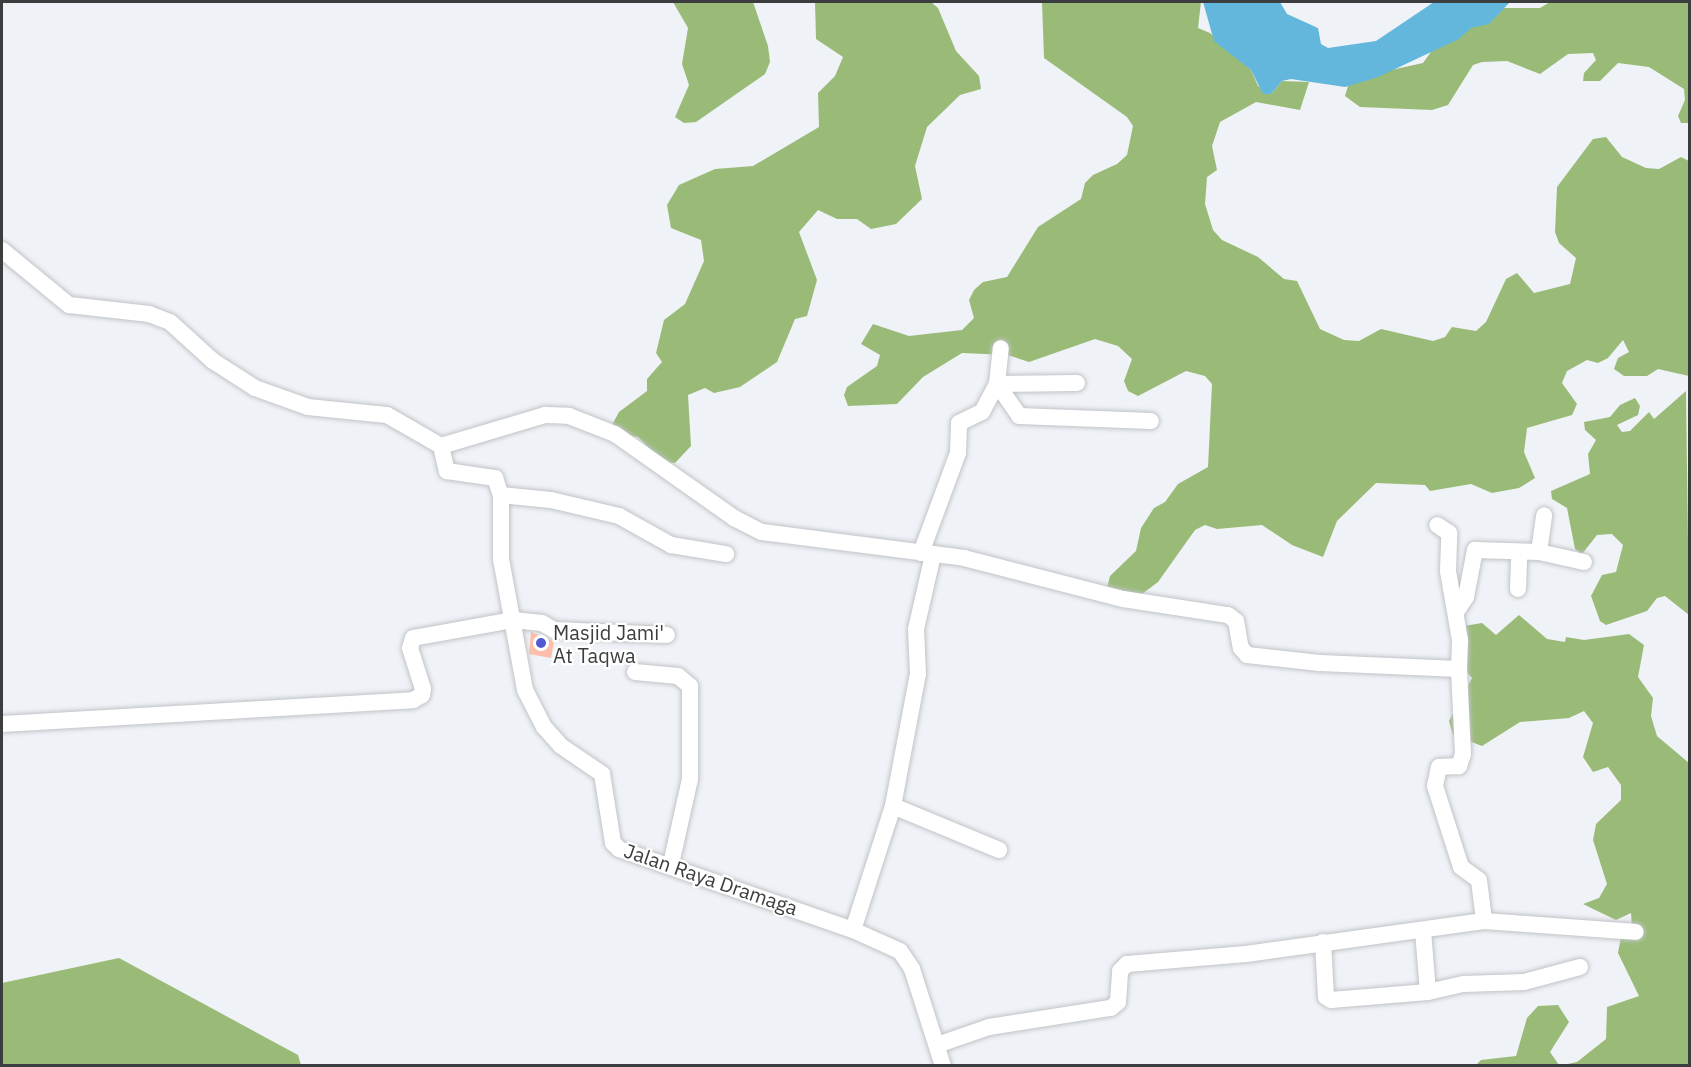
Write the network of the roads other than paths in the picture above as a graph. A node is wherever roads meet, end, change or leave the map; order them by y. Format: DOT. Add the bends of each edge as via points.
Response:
graph roads {
  1 [pos="2,249"];
  2 [pos="1001,348"];
  3 [pos="1077,383"];
  4 [pos="997,384"];
  5 [pos="1151,420"];
  6 [pos="441,446"];
  7 [pos="501,495"];
  8 [pos="1544,515"];
  9 [pos="1437,525"];
  10 [pos="1519,552"];
  11 [pos="1539,552"];
  12 [pos="726,554"];
  13 [pos="927,554"];
  14 [pos="1584,561"];
  15 [pos="1518,589"];
  16 [pos="1456,612"];
  17 [pos="513,620"];
  18 [pos="667,636"];
  19 [pos="1459,669"];
  20 [pos="635,672"];
  21 [pos="2,724"];
  22 [pos="893,807"];
  23 [pos="999,850"];
  24 [pos="670,864"];
  25 [pos="1484,921"];
  26 [pos="853,930"];
  27 [pos="1423,932"];
  28 [pos="1636,932"];
  29 [pos="1323,942"];
  30 [pos="1580,967"];
  31 [pos="1428,992"];
  32 [pos="937,1045"];
  33 [pos="943,1065"];
  1 -- 6 [label="street" via="69,305 149,314 170,322 213,361 255,388 308,407 387,415"];
  2 -- 4 [label="street"];
  3 -- 4 [label="street"];
  4 -- 5 [label="street" via="1019,416"];
  4 -- 13 [label="street" via="982,412 959,423 957,453"];
  6 -- 7 [label="street" via="447,471 495,478"];
  6 -- 13 [label="street" via="545,415 569,416 615,434 734,518 762,532"];
  7 -- 12 [label="street" via="610,513 671,545"];
  7 -- 17 [label="street, Jalan Raya Dramaga" via="501,559"];
  8 -- 11 [label="street"];
  9 -- 16 [label="street" via="1449,533 1448,571"];
  10 -- 11 [label="street"];
  10 -- 15 [label="street"];
  10 -- 16 [label="street" via="1475,550 1466,597"];
  11 -- 14 [label="street"];
  13 -- 19 [label="street" via="1002,566 1123,599 1228,615 1236,621 1241,648 1258,658"];
  13 -- 22 [label="street" via="916,629 920,662"];
  16 -- 19 [label="street"];
  17 -- 18 [label="street" via="542,623 554,630"];
  17 -- 21 [label="street" via="413,638 410,648 423,689 422,695 413,700"];
  17 -- 24 [label="street, Jalan Raya Dramaga" via="525,690 535,713 561,746 602,774 613,843 619,849"];
  19 -- 25 [label="street" via="1463,754 1459,766 1439,767 1435,786 1461,867 1479,880"];
  20 -- 24 [label="street" via="678,676 690,687 690,779"];
  22 -- 23 [label="street"];
  22 -- 26 [label="street"];
  24 -- 26 [label="street, Jalan Raya Dramaga"];
  25 -- 27 [label="street"];
  25 -- 28 [label="street"];
  26 -- 32 [label="street, Jalan Raya Dramaga" via="906,958"];
  27 -- 29 [label="street"];
  27 -- 31 [label="street"];
  29 -- 31 [label="street" via="1326,997 1331,1000"];
  29 -- 32 [label="street" via="1127,964 1120,971 1118,1002 1111,1008 989,1027"];
  30 -- 31 [label="street" via="1524,982 1464,984"];
  32 -- 33 [label="street, Jalan Raya Dramaga"];
}
